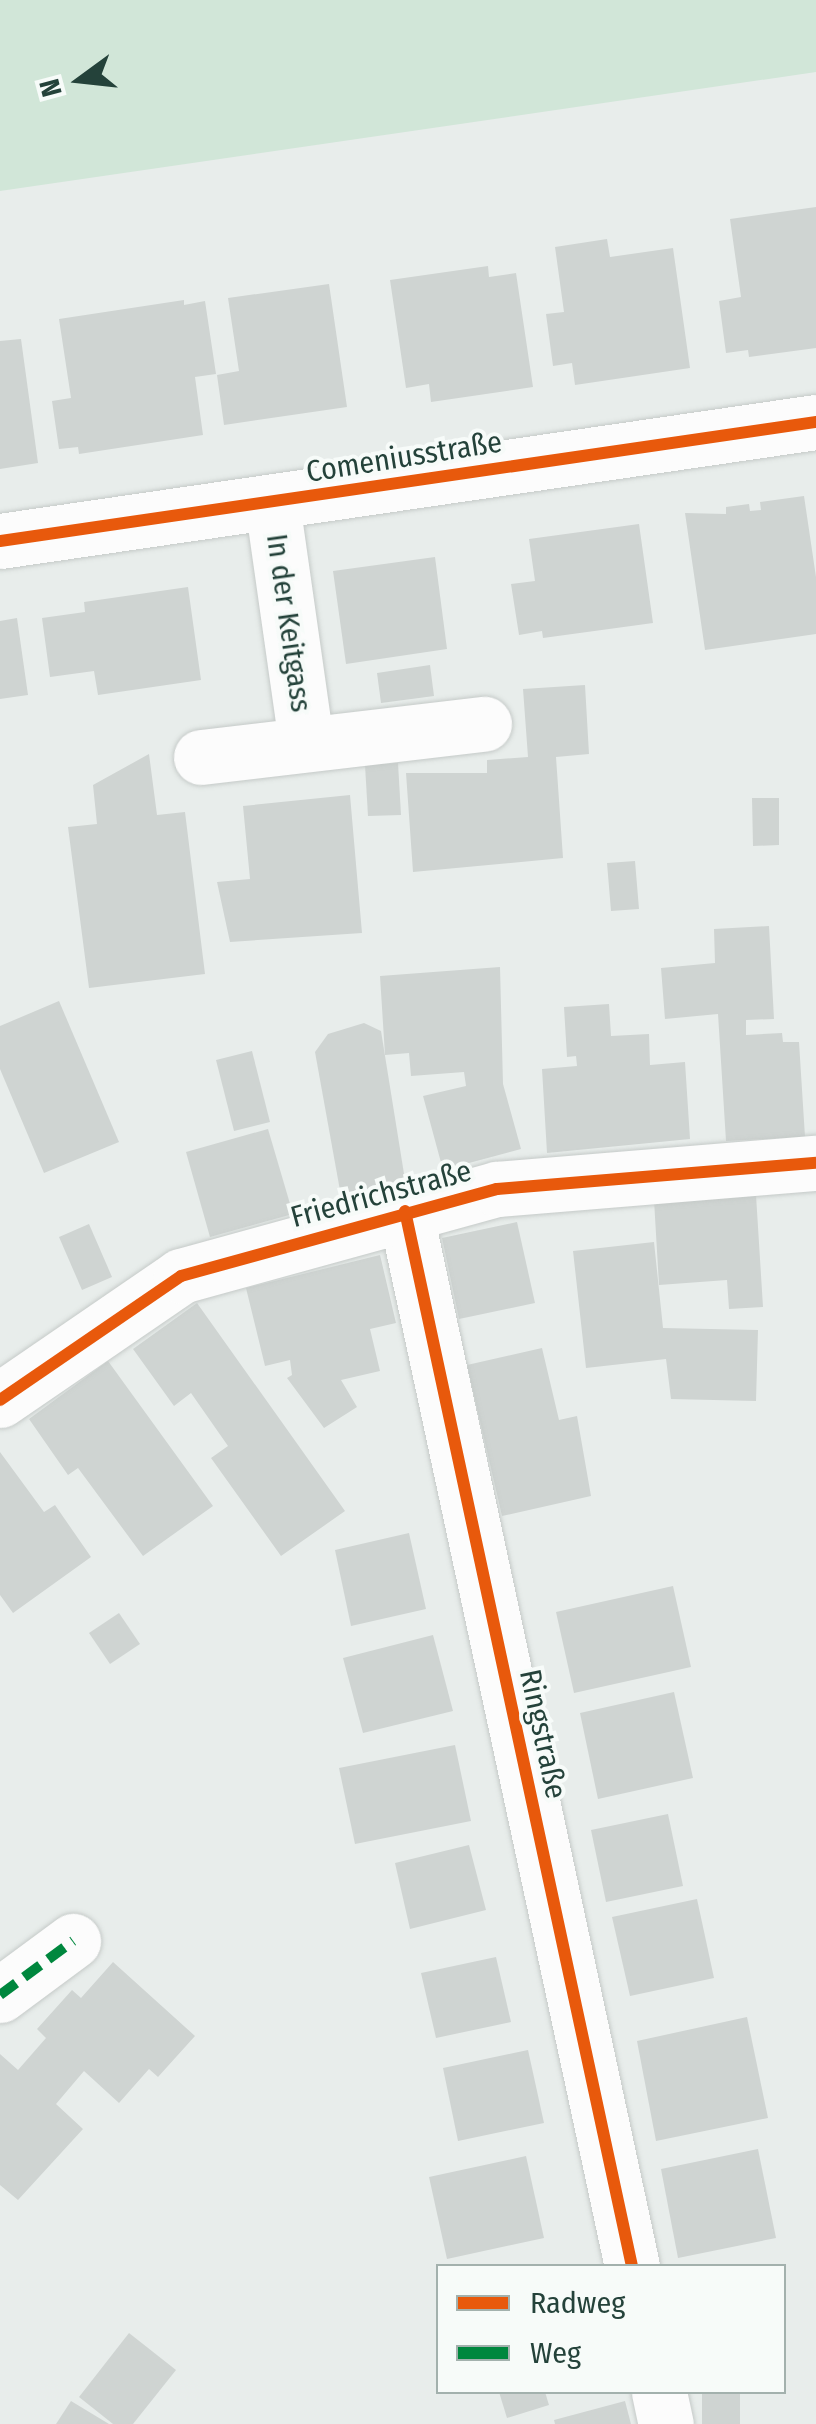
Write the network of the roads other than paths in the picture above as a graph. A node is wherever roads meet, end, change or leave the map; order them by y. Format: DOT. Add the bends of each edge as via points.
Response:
graph roads {
  1 [pos="816,422"];
  2 [pos="272,502"];
  3 [pos="0,541"];
  4 [pos="484,724"];
  5 [pos="306,743"];
  6 [pos="202,757"];
  7 [pos="816,1163"];
  8 [pos="406,1212"];
  9 [pos="0,1400"];
  10 [pos="74,1941"];
  11 [pos="0,1995"];
  12 [pos="632,2264"];
  13 [pos="659,2394"];
  14 [pos="666,2424"];
  1 -- 2 [label="street, Comeniusstraße"];
  2 -- 3 [label="street, Comeniusstraße"];
  2 -- 5 [label="street, In der Keitgass"];
  4 -- 5 [label="street, In der Keitgass"];
  5 -- 6 [label="street, In der Keitgass"];
  7 -- 8 [label="street, Friedrichstraße" via="544,1181"];
  8 -- 9 [label="street, Friedrichstraße" via="181,1276"];
  8 -- 12 [label="street, Ringstraße"];
  10 -- 11 [label="street"];
  13 -- 14 [label="street"];
}
